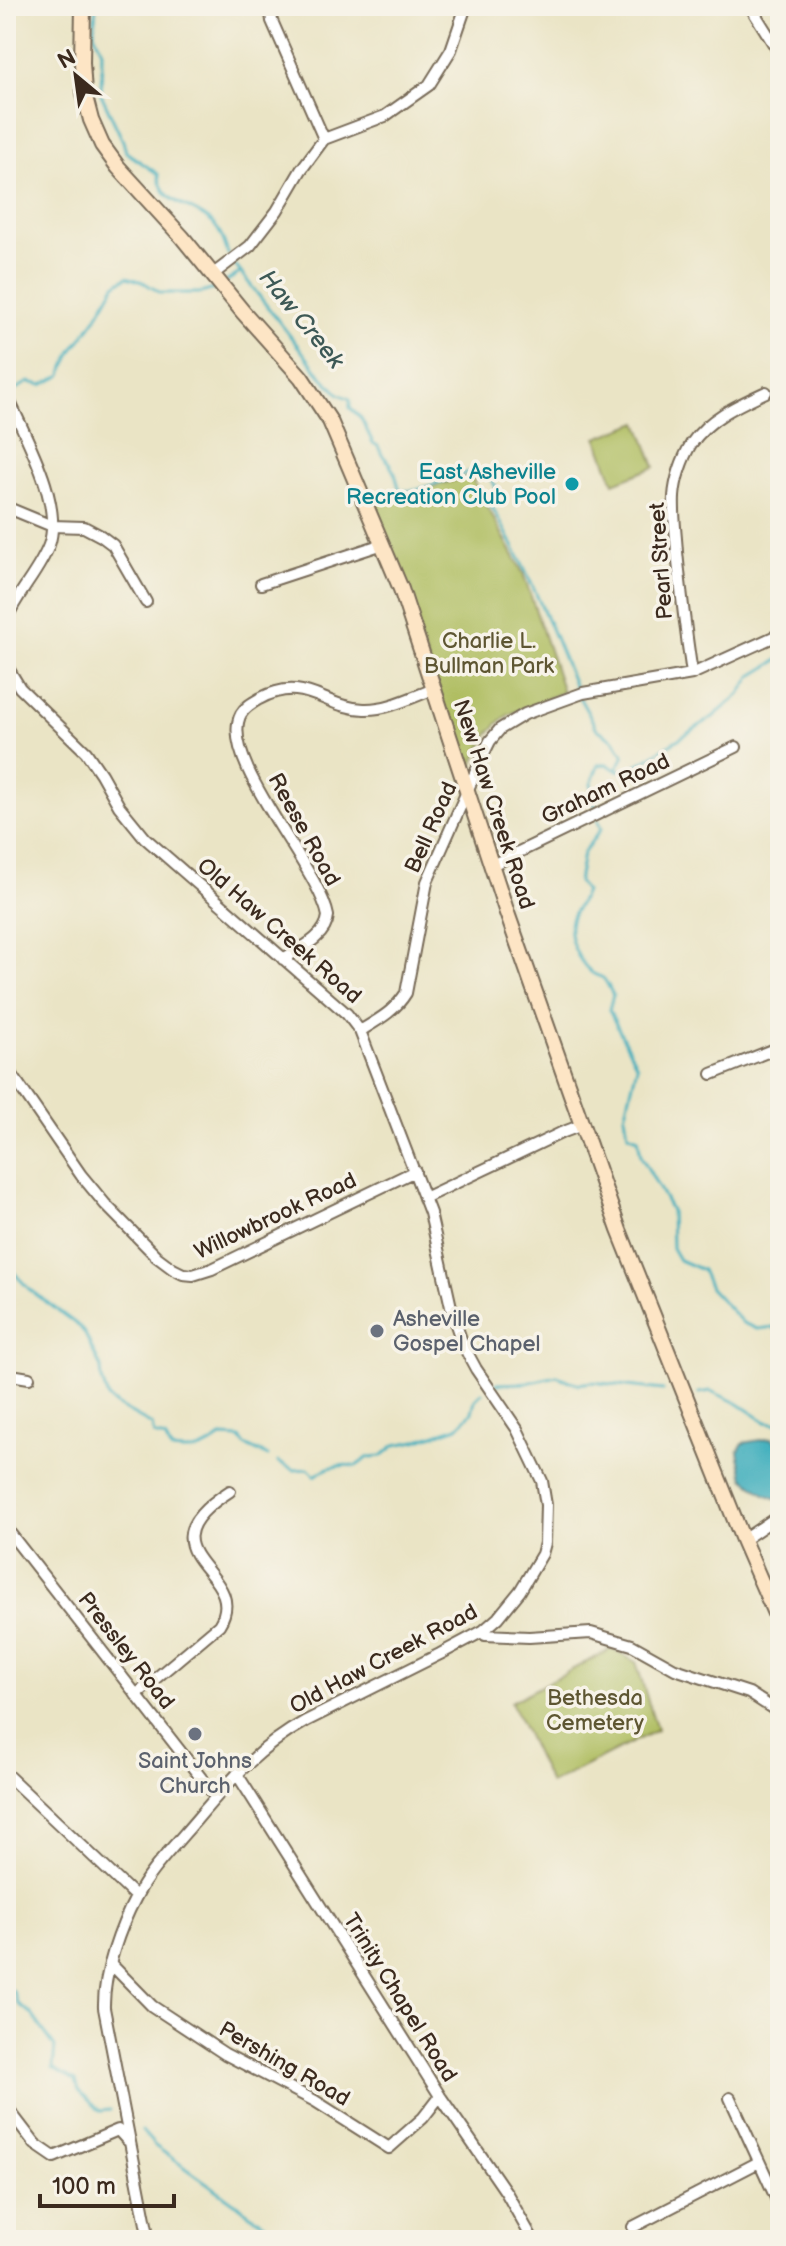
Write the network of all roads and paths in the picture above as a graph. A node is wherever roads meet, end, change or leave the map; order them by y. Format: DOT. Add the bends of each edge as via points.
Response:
graph roads {
  1 [pos="83,6"];
  2 [pos="270,6"];
  3 [pos="466,6"];
  4 [pos="750,6"];
  5 [pos="780,54"];
  6 [pos="324,139"];
  7 [pos="212,275"];
  8 [pos="766,392"];
  9 [pos="6,393"];
  10 [pos="6,507"];
  11 [pos="52,526"];
  12 [pos="383,544"];
  13 [pos="261,584"];
  14 [pos="146,602"];
  15 [pos="6,620"];
  16 [pos="780,634"];
  17 [pos="7,669"];
  18 [pos="692,674"];
  19 [pos="434,689"];
  20 [pos="736,747"];
  21 [pos="468,791"];
  22 [pos="492,865"];
  23 [pos="283,959"];
  24 [pos="360,1031"];
  25 [pos="780,1047"];
  26 [pos="6,1066"];
  27 [pos="712,1074"];
  28 [pos="582,1125"];
  29 [pos="415,1171"];
  30 [pos="424,1198"];
  31 [pos="29,1378"];
  32 [pos="6,1379"];
  33 [pos="230,1491"];
  34 [pos="780,1515"];
  35 [pos="6,1528"];
  36 [pos="743,1540"];
  37 [pos="780,1625"];
  38 [pos="483,1631"];
  39 [pos="136,1695"];
  40 [pos="780,1713"];
  41 [pos="6,1774"];
  42 [pos="237,1774"];
  43 [pos="216,1797"];
  44 [pos="136,1897"];
  45 [pos="110,1963"];
  46 [pos="440,2096"];
  47 [pos="730,2098"];
  48 [pos="6,2106"];
  49 [pos="129,2142"];
  50 [pos="759,2162"];
  51 [pos="780,2213"];
  52 [pos="633,2227"];
  53 [pos="149,2240"];
  54 [pos="533,2240"];
  1 -- 7 [label="street, New Haw Creek Road" via="84,93 96,133 118,167"];
  2 -- 6 [label="street"];
  3 -- 6 [label="street" via="451,50 429,85 385,116"];
  4 -- 5 [label="street"];
  6 -- 7 [label="street" via="250,246"];
  7 -- 12 [label="street, New Haw Creek Road" via="321,406"];
  8 -- 18 [label="street, Pearl Street" via="709,425 679,470 676,535"];
  9 -- 11 [label="street" via="46,488"];
  10 -- 11 [label="street"];
  11 -- 14 [label="street" via="84,527 113,545"];
  11 -- 15 [label="street" via="45,553"];
  12 -- 13 [label="street"];
  12 -- 19 [label="street, New Haw Creek Road"];
  16 -- 18 [label="street, Bell Road"];
  17 -- 23 [label="street, Old Haw Creek Road" via="30,699 86,752 145,838"];
  18 -- 21 [label="street, Bell Road" via="579,694 520,715 490,741"];
  19 -- 21 [label="street, New Haw Creek Road"];
  19 -- 23 [label="street, Reese Road" via="368,709 307,691 278,691 251,703 241,714 237,737 243,756 327,910 322,932"];
  20 -- 22 [label="street, Graham Road"];
  21 -- 22 [label="street, New Haw Creek Road"];
  21 -- 24 [label="street, Bell Road" via="427,882 406,993"];
  22 -- 28 [label="street, New Haw Creek Road"];
  23 -- 24 [label="street, Old Haw Creek Road"];
  24 -- 29 [label="street, Old Haw Creek Road"];
  25 -- 27 [label="street"];
  26 -- 29 [label="street, Willowbrook Road" via="92,1189 157,1257 183,1274 212,1269"];
  28 -- 30 [label="street"];
  28 -- 36 [label="street, New Haw Creek Road"];
  29 -- 30 [label="street, Old Haw Creek Road"];
  30 -- 38 [label="street, Old Haw Creek Road" via="463,1345 517,1429 545,1496 542,1554 520,1591"];
  31 -- 32 [label="street"];
  33 -- 39 [label="street" via="209,1504 190,1536 195,1555 217,1581 224,1616"];
  34 -- 36 [label="street"];
  35 -- 39 [label="street, Pressley Road"];
  36 -- 37 [label="street, New Haw Creek Road"];
  38 -- 40 [label="street" via="528,1637 591,1633 749,1693"];
  38 -- 42 [label="street, Old Haw Creek Road" via="286,1732"];
  39 -- 43 [label="street, Pressley Road"];
  41 -- 44 [label="street"];
  42 -- 43 [label="street, Old Haw Creek Road"];
  42 -- 46 [label="street, Trinity Chapel Road"];
  43 -- 44 [label="street, Old Haw Creek Road"];
  44 -- 45 [label="street, Old Haw Creek Road"];
  45 -- 46 [label="street, Pershing Road" via="164,2014 389,2148"];
  45 -- 49 [label="street, Old Haw Creek Road" via="105,2020"];
  46 -- 54 [label="street, Trinity Chapel Road"];
  47 -- 50 [label="street"];
  48 -- 49 [label="street" via="35,2144 54,2157 118,2130"];
  49 -- 53 [label="street, Old Haw Creek Road"];
  50 -- 51 [label="street"];
  50 -- 52 [label="street"];
}
